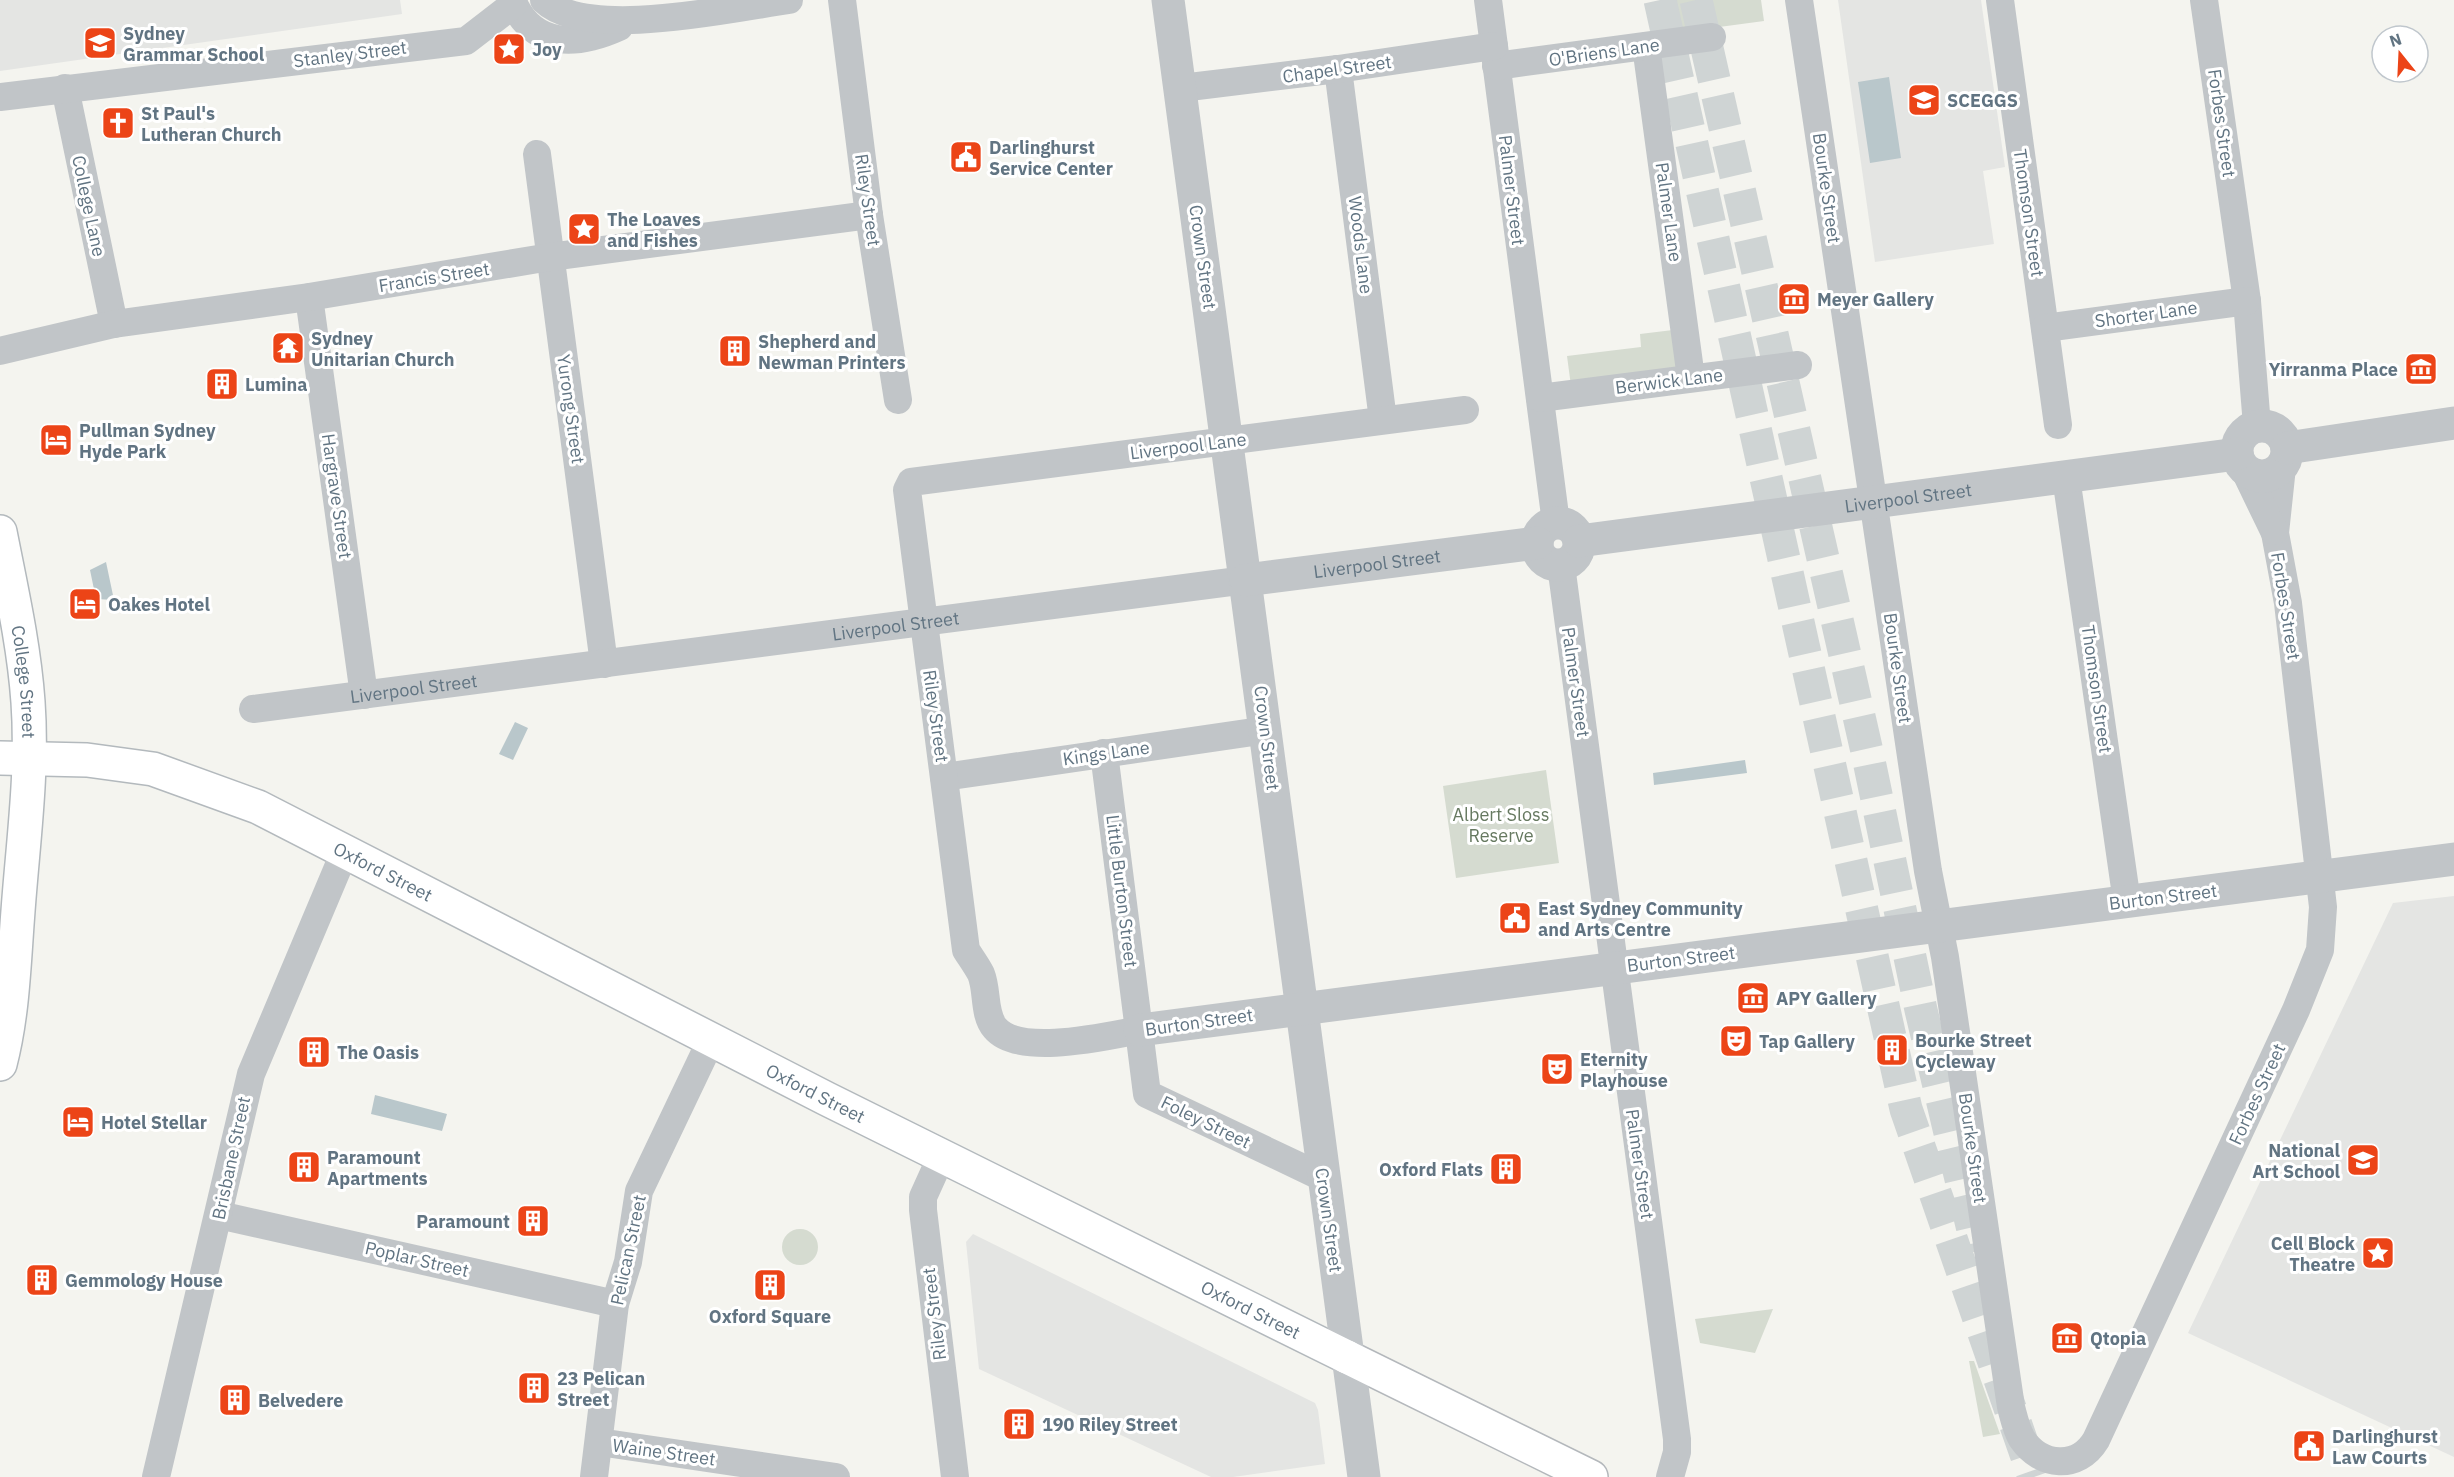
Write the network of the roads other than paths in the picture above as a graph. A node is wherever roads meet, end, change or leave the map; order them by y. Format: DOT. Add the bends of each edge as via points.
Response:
graph roads {
  1 [pos="544,0"];
  2 [pos="789,0"];
  3 [pos="842,0"];
  4 [pos="1168,0"];
  5 [pos="1488,0"];
  6 [pos="1799,0"];
  7 [pos="2000,0"];
  8 [pos="2204,0"];
  9 [pos="513,2"];
  10 [pos="635,21"];
  11 [pos="1712,37"];
  12 [pos="1646,46"];
  13 [pos="1495,56"];
  14 [pos="1338,69"];
  15 [pos="65,88"];
  16 [pos="1181,88"];
  17 [pos="0,97"];
  18 [pos="537,154"];
  19 [pos="869,215"];
  20 [pos="550,257"];
  21 [pos="309,297"];
  22 [pos="2247,301"];
  23 [pos="114,324"];
  24 [pos="2045,328"];
  25 [pos="0,351"];
  26 [pos="1798,365"];
  27 [pos="1691,378"];
  28 [pos="1540,398"];
  29 [pos="898,400"];
  30 [pos="1465,410"];
  31 [pos="1383,420"];
  32 [pos="2454,423"];
  33 [pos="2058,425"];
  34 [pos="2257,426"];
  35 [pos="1227,441"];
  36 [pos="2285,457"];
  37 [pos="2240,462"];
  38 [pos="2066,477"];
  39 [pos="911,482"];
  40 [pos="1875,501"];
  41 [pos="0,532"];
  42 [pos="2275,533"];
  43 [pos="1558,543"];
  44 [pos="1246,580"];
  45 [pos="923,622"];
  46 [pos="604,664"];
  47 [pos="364,694"];
  48 [pos="253,709"];
  49 [pos="1267,730"];
  50 [pos="1104,753"];
  51 [pos="10,763"];
  52 [pos="944,777"];
  53 [pos="345,851"];
  54 [pos="2454,859"];
  55 [pos="2320,876"];
  56 [pos="2127,902"];
  57 [pos="1938,925"];
  58 [pos="966,950"];
  59 [pos="1615,967"];
  60 [pos="1301,1008"];
  61 [pos="1140,1029"];
  62 [pos="712,1038"];
  63 [pos="0,1064"];
  64 [pos="942,1155"];
  65 [pos="1324,1178"];
  66 [pos="219,1215"];
  67 [pos="615,1304"];
  68 [pos="2000,1336"];
  69 [pos="1347,1357"];
  70 [pos="598,1442"];
  71 [pos="156,1477"];
  72 [pos="594,1477"];
  73 [pos="836,1477"];
  74 [pos="955,1477"];
  75 [pos="1364,1477"];
  76 [pos="1591,1477"];
  77 [pos="1670,1477"];
  1 -- 10 [label="street, Stanley Street" via="565,14"];
  2 -- 10 [label="street, Stanley Street"];
  3 -- 19 [label="street, Riley Street"];
  4 -- 16 [label="street, Crown Street"];
  5 -- 13 [label="street, Palmer Street"];
  6 -- 40 [label="street, Bourke Street"];
  7 -- 24 [label="street, Thomson Street"];
  8 -- 22 [label="street, Forbes Street"];
  9 -- 10 [label="street, Stanley Street" via="532,27 563,41 603,35"];
  9 -- 15 [label="street, Stanley Street" via="466,41"];
  11 -- 12 [label="street, O'Briens Lane"];
  12 -- 13 [label="street, O'Briens Lane"];
  12 -- 27 [label="street, Palmer Lane"];
  13 -- 14 [label="street, Chapel Street"];
  13 -- 28 [label="street, Palmer Street"];
  14 -- 16 [label="street, Chapel Street"];
  14 -- 31 [label="street, Woods Lane"];
  15 -- 17 [label="street, Stanley Street"];
  15 -- 23 [label="street, College Lane"];
  16 -- 35 [label="street, Crown Street"];
  18 -- 20 [label="street, Yurong Street"];
  19 -- 20 [label="street, Francis Street"];
  19 -- 29 [label="street, Riley Street"];
  20 -- 21 [label="street, Francis Street"];
  20 -- 46 [label="street, Yurong Street"];
  21 -- 23 [label="street, Francis Street"];
  21 -- 47 [label="street, Hargrave Street"];
  22 -- 24 [label="street, Shorter Lane"];
  22 -- 34 [label="street, Forbes Street"];
  23 -- 25 [label="street, Francis Street"];
  24 -- 33 [label="street, Thomson Street"];
  26 -- 27 [label="street, Berwick Lane"];
  27 -- 28 [label="street, Berwick Lane"];
  28 -- 43 [label="street, Palmer Street"];
  30 -- 31 [label="street, Liverpool Lane"];
  31 -- 35 [label="street, Liverpool Lane"];
  32 -- 36 [label="street"];
  34 -- 36 [label="street" via="2277,430 2284,438"];
  34 -- 37 [label="street" via="2241,436"];
  35 -- 39 [label="street, Liverpool Lane"];
  35 -- 44 [label="street, Crown Street"];
  36 -- 37 [label="street" via="2268,476 2251,474"];
  36 -- 42 [label="street, Forbes Street"];
  37 -- 38 [label="street, Liverpool Street"];
  37 -- 42 [label="street, Forbes Street"];
  38 -- 40 [label="street, Liverpool Street"];
  38 -- 56 [label="street, Thomson Street"];
  39 -- 45 [label="street, Riley Street" via="907,490"];
  40 -- 43 [label="street, Liverpool Street"];
  40 -- 57 [label="street, Bourke Street"];
  41 -- 51 [label="main road, College Street" via="28,702"];
  42 -- 55 [label="street, Forbes Street" via="2288,603"];
  43 -- 44 [label="street, Liverpool Street"];
  43 -- 59 [label="street, Palmer Street"];
  44 -- 45 [label="street, Liverpool Street"];
  44 -- 49 [label="street, Crown Street"];
  45 -- 46 [label="street, Liverpool Street"];
  45 -- 52 [label="street, Riley Street"];
  46 -- 47 [label="street, Liverpool Street"];
  47 -- 48 [label="street, Liverpool Street"];
  49 -- 50 [label="street, Kings Lane"];
  49 -- 60 [label="street, Crown Street"];
  50 -- 52 [label="street, Kings Lane"];
  50 -- 61 [label="street, Little Burton Street"];
  51 -- 53 [label="main road, Oxford Street" via="87,759 162,771 258,807"];
  51 -- 63 [label="main road, College Street" via="12,986"];
  52 -- 58 [label="street, Riley Street"];
  53 -- 62 [label="main road, Oxford Street"];
  53 -- 66 [label="street, Brisbane Street" via="251,1074"];
  54 -- 55 [label="street, Burton Street"];
  55 -- 56 [label="street, Burton Street"];
  55 -- 68 [label="street, Forbes Street" via="2323,929 2313,970 2102,1429 2087,1453 2064,1462 2053,1461 2023,1441 2011,1407"];
  56 -- 57 [label="street, Burton Street"];
  57 -- 59 [label="street, Burton Street"];
  57 -- 68 [label="street, Bourke Street"];
  58 -- 61 [label="street, Burton Street" via="981,975 994,1028 1006,1037 1050,1042"];
  59 -- 60 [label="street, Burton Street"];
  59 -- 77 [label="street, Palmer Street" via="1677,1439"];
  60 -- 61 [label="street, Burton Street"];
  60 -- 65 [label="street, Crown Street"];
  61 -- 65 [label="street, Foley Street" via="1148,1094"];
  62 -- 64 [label="main road, Oxford Street"];
  62 -- 67 [label="street, Pelican Street" via="639,1191 628,1262"];
  64 -- 69 [label="main road, Oxford Street"];
  64 -- 74 [label="street, Riley Street" via="923,1197 923,1210"];
  65 -- 69 [label="street, Crown Street"];
  66 -- 67 [label="street, Poplar Street"];
  66 -- 71 [label="street, Brisbane Street"];
  67 -- 70 [label="street, Pelican Street"];
  69 -- 75 [label="street, Crown Street"];
  69 -- 76 [label="main road, Oxford Street"];
  70 -- 72 [label="street, Pelican Street"];
  70 -- 73 [label="street, Waine Street"];
}
